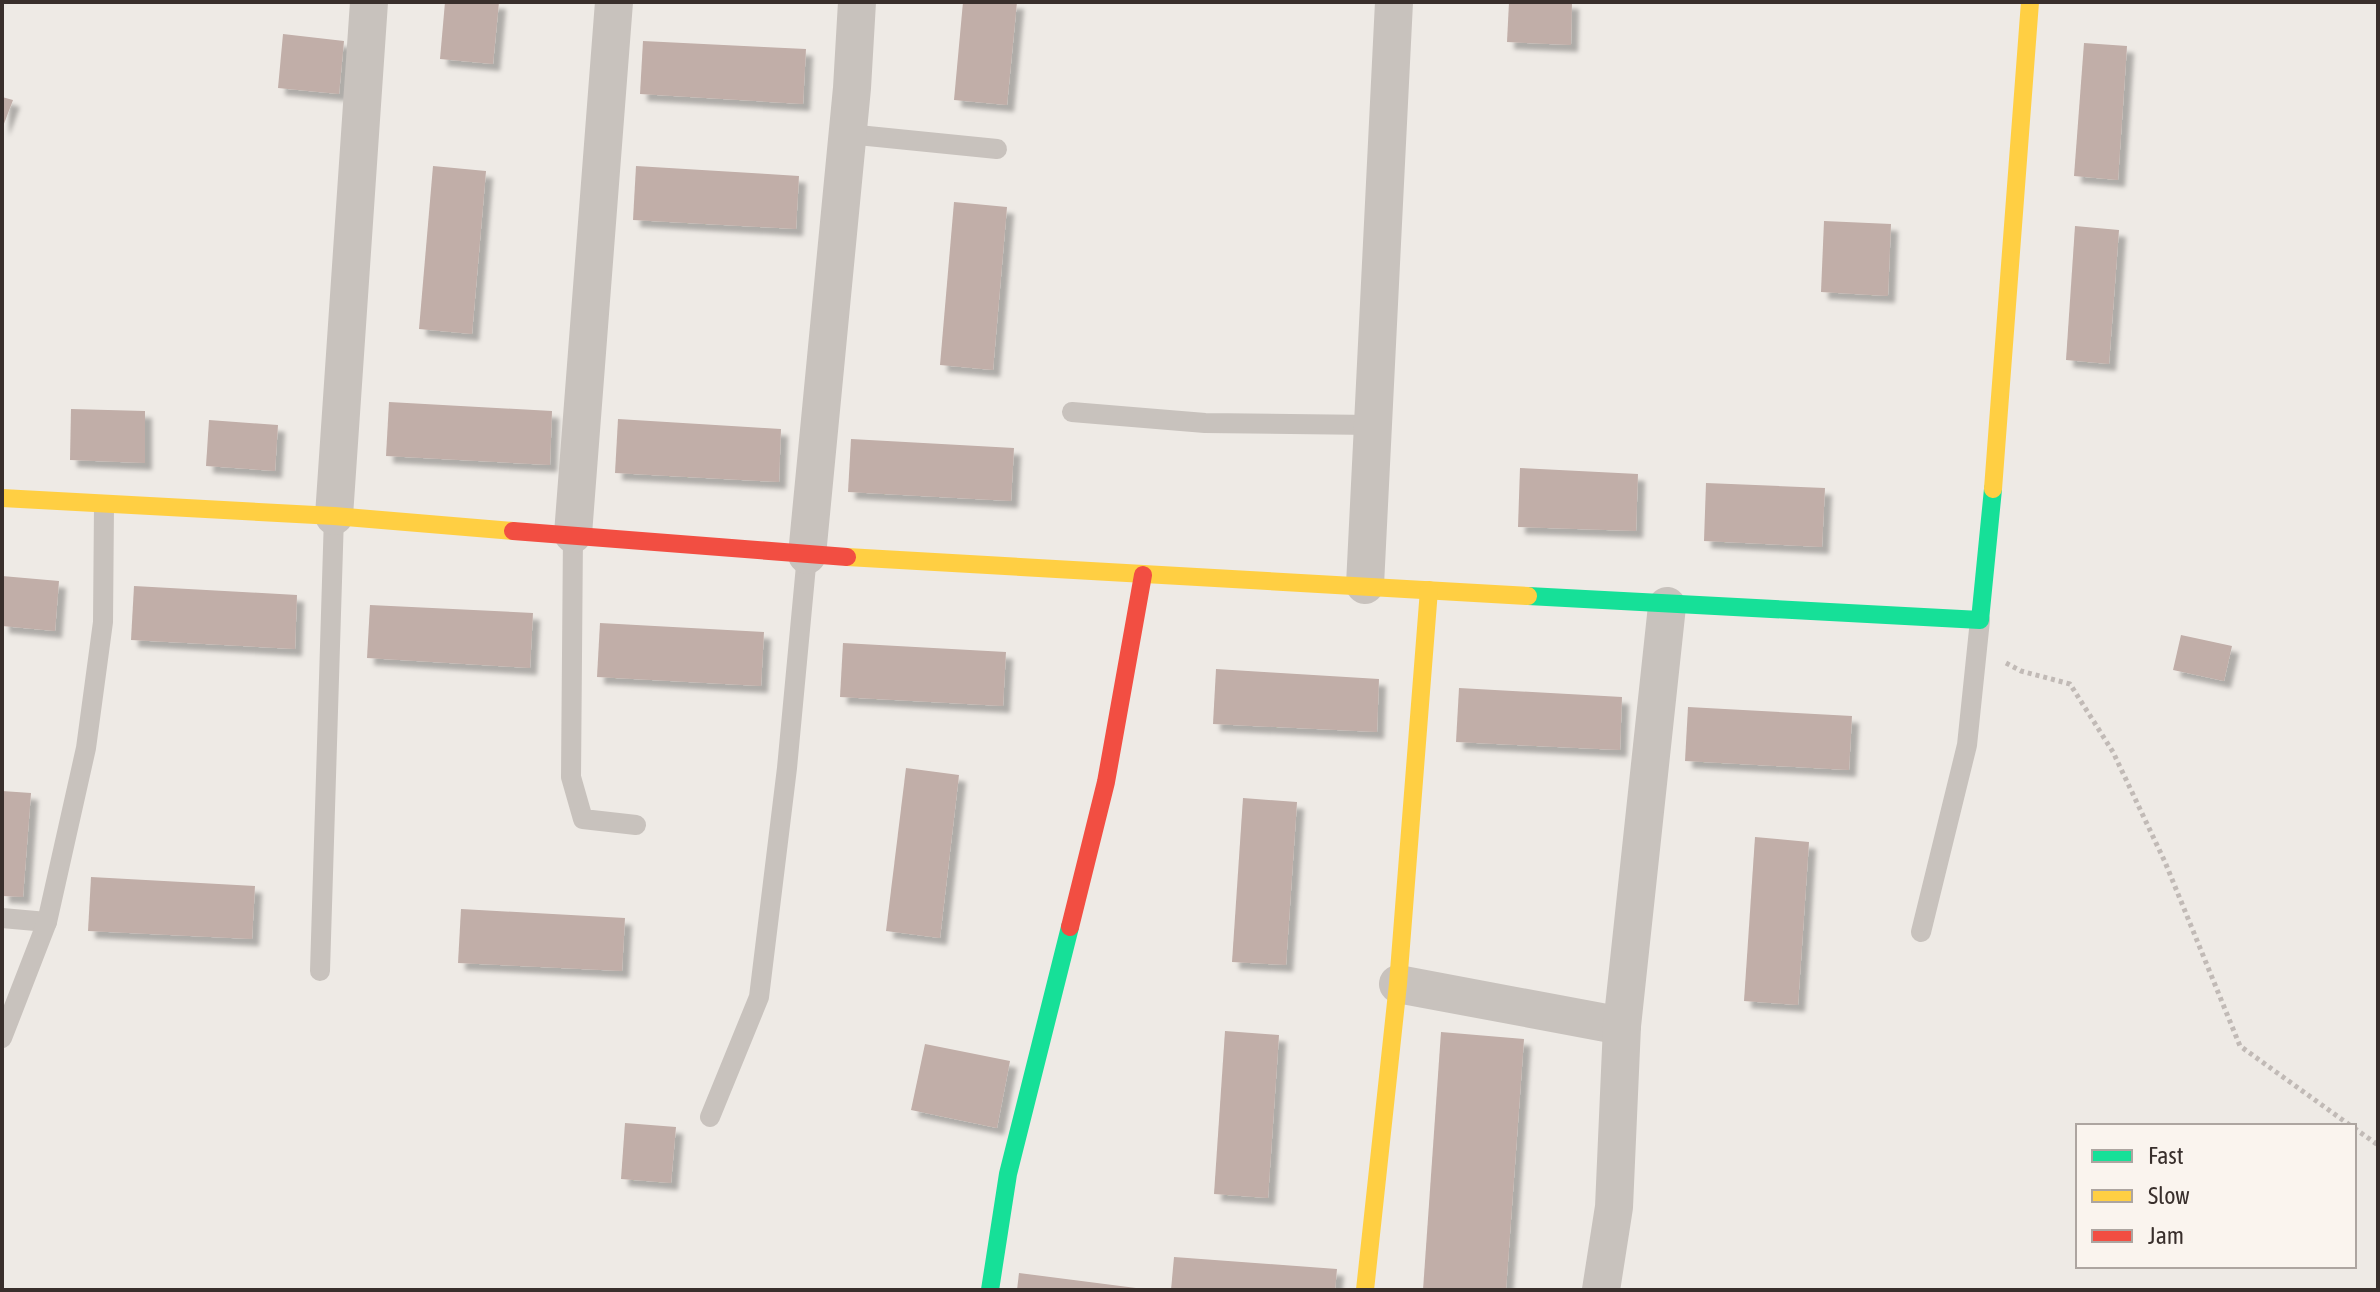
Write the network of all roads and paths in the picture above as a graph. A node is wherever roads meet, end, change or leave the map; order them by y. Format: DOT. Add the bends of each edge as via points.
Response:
graph roads {
  1 [pos="369,2"];
  2 [pos="614,2"];
  3 [pos="857,2"];
  4 [pos="1394,2"];
  5 [pos="2030,2"];
  6 [pos="848,134"];
  7 [pos="997,149"];
  8 [pos="1072,412"];
  9 [pos="1373,425"];
  10 [pos="2,498"];
  11 [pos="104,506"];
  12 [pos="334,516"];
  13 [pos="573,534"];
  14 [pos="807,555"];
  15 [pos="1143,575"];
  16 [pos="1365,585"];
  17 [pos="1429,590"];
  18 [pos="1667,606"];
  19 [pos="1980,620"];
  20 [pos="1977,647"];
  21 [pos="636,825"];
  22 [pos="2,918"];
  23 [pos="47,922"];
  24 [pos="1921,932"];
  25 [pos="320,971"];
  26 [pos="1398,984"];
  27 [pos="1622,1026"];
  28 [pos="2,1038"];
  29 [pos="710,1117"];
  30 [pos="2349,1124"];
  31 [pos="2356,1129"];
  32 [pos="2378,1145"];
  33 [pos="990,1290"];
  34 [pos="1365,1290"];
  35 [pos="1601,1290"];
  1 -- 12 [label="street"];
  2 -- 13 [label="street"];
  3 -- 6 [label="street"];
  4 -- 9 [label="street"];
  5 -- 19 [label="street"];
  6 -- 7 [label="lane"];
  6 -- 14 [label="street"];
  8 -- 9 [label="lane" via="1205,423"];
  9 -- 16 [label="street"];
  10 -- 11 [label="street"];
  11 -- 12 [label="street"];
  11 -- 23 [label="lane" via="103,622 86,748"];
  12 -- 13 [label="street"];
  12 -- 25 [label="lane"];
  13 -- 14 [label="street"];
  13 -- 21 [label="lane" via="571,777 583,819"];
  14 -- 15 [label="street"];
  14 -- 29 [label="lane" via="759,997"];
  15 -- 16 [label="street"];
  15 -- 33 [label="street" via="1106,782 1008,1174"];
  16 -- 17 [label="street"];
  17 -- 18 [label="street"];
  17 -- 26 [label="street"];
  18 -- 19 [label="street"];
  18 -- 27 [label="street"];
  19 -- 20 [label="lane"];
  20 -- 24 [label="lane" via="1967,745"];
  20 -- 30 [label="path" via="2021,671 2070,684 2113,752 2165,862 2240,1046"];
  22 -- 23 [label="lane"];
  23 -- 28 [label="lane"];
  26 -- 27 [label="street"];
  26 -- 34 [label="street"];
  27 -- 35 [label="street" via="1614,1207"];
  31 -- 32 [label="path"];
}
